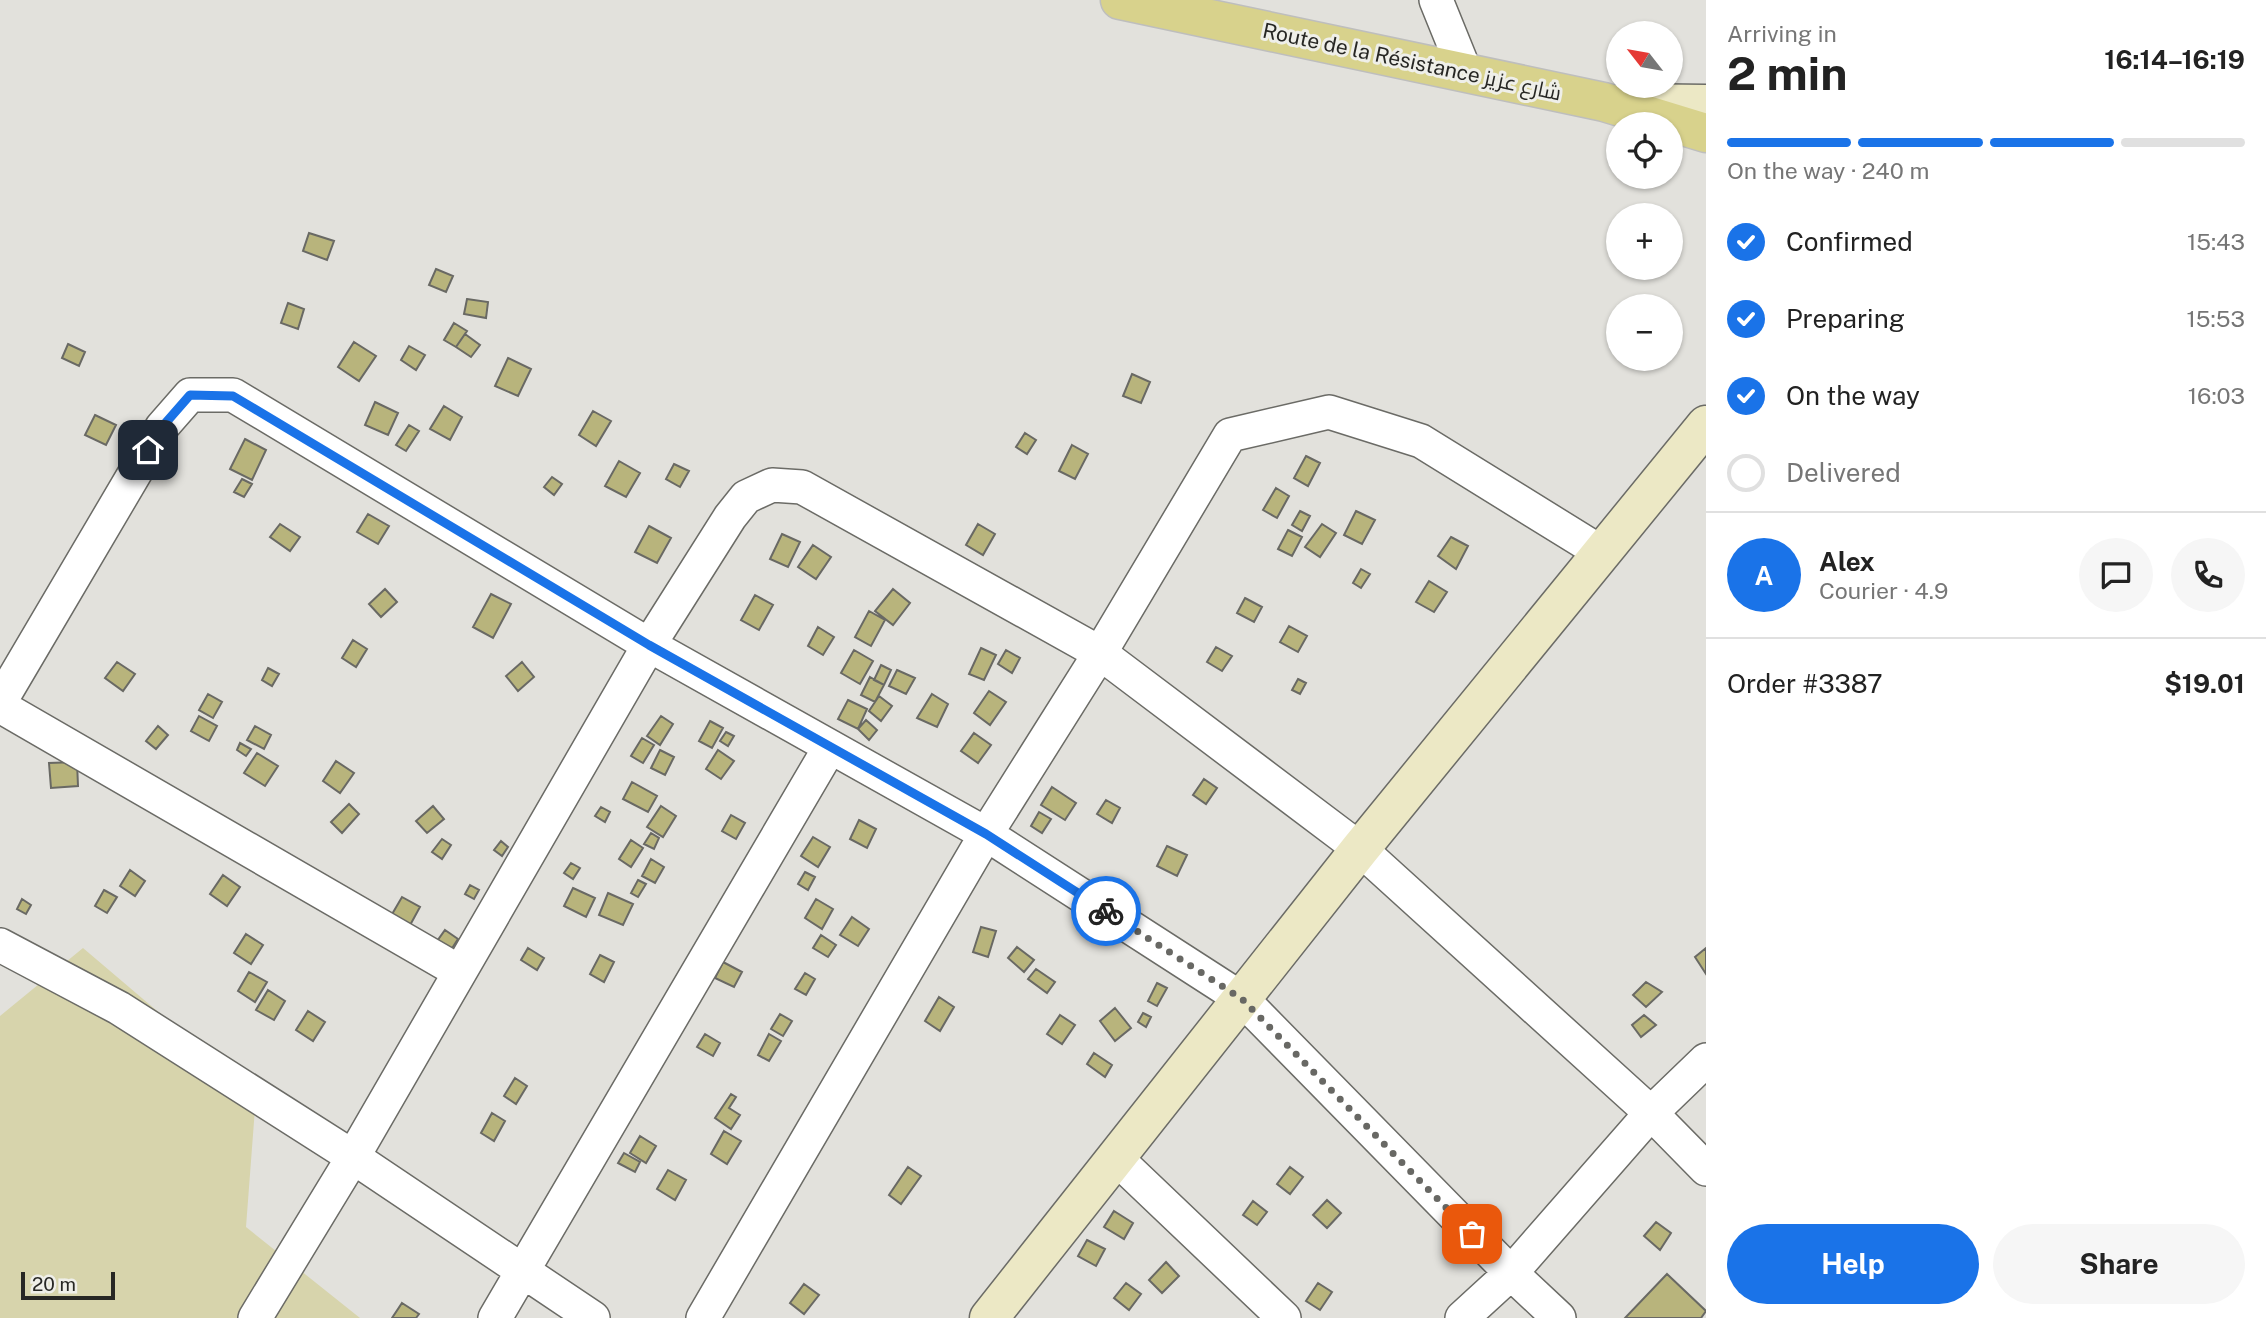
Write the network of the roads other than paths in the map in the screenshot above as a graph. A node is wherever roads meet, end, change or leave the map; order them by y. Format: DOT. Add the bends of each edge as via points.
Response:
graph roads {
  1 [pos="1120,0"];
  2 [pos="1436,0"];
  3 [pos="1466,74"];
  4 [pos="1604,102"];
  5 [pos="1706,104"];
  6 [pos="1706,132"];
  7 [pos="1706,425"];
  8 [pos="1602,553"];
  9 [pos="649,645"];
  10 [pos="1100,653"];
  11 [pos="0,704"];
  12 [pos="830,747"];
  13 [pos="986,834"];
  14 [pos="1360,849"];
  15 [pos="0,945"];
  16 [pos="460,972"];
  17 [pos="1242,999"];
  18 [pos="1706,1060"];
  19 [pos="1651,1113"];
  20 [pos="353,1157"];
  21 [pos="1116,1158"];
  22 [pos="1706,1169"];
  23 [pos="523,1271"];
  24 [pos="1511,1273"];
  25 [pos="255,1318"];
  26 [pos="495,1318"];
  27 [pos="593,1318"];
  28 [pos="703,1318"];
  29 [pos="989,1318"];
  30 [pos="1284,1318"];
  31 [pos="1462,1318"];
  32 [pos="1559,1318"];
  1 -- 3 [label="main road, Route de la Résistance شارع عزيز"];
  2 -- 3 [label="street"];
  3 -- 4 [label="main road, Route de la Résistance شارع عزيز"];
  4 -- 5 [label="street, Route de la Résistance شارع عزيز"];
  4 -- 6 [label="main road"];
  7 -- 8 [label="street"];
  8 -- 10 [label="street" via="1421,441 1329,412 1230,435"];
  8 -- 14 [label="street"];
  9 -- 10 [label="street" via="730,517 746,497 772,485 802,487"];
  9 -- 11 [label="street" via="233,396 190,395 162,427"];
  9 -- 12 [label="street"];
  9 -- 16 [label="street"];
  10 -- 13 [label="street"];
  10 -- 14 [label="street"];
  11 -- 16 [label="street"];
  12 -- 13 [label="street"];
  12 -- 23 [label="street"];
  13 -- 17 [label="street"];
  13 -- 28 [label="street"];
  14 -- 17 [label="street"];
  14 -- 19 [label="street"];
  15 -- 20 [label="street" via="120,1008"];
  16 -- 20 [label="street"];
  17 -- 21 [label="street"];
  17 -- 24 [label="street"];
  18 -- 19 [label="street"];
  19 -- 22 [label="street"];
  19 -- 24 [label="street"];
  20 -- 23 [label="street"];
  20 -- 25 [label="street"];
  21 -- 29 [label="street"];
  21 -- 30 [label="street"];
  23 -- 26 [label="street"];
  23 -- 27 [label="street"];
  24 -- 31 [label="street"];
  24 -- 32 [label="street"];
}
